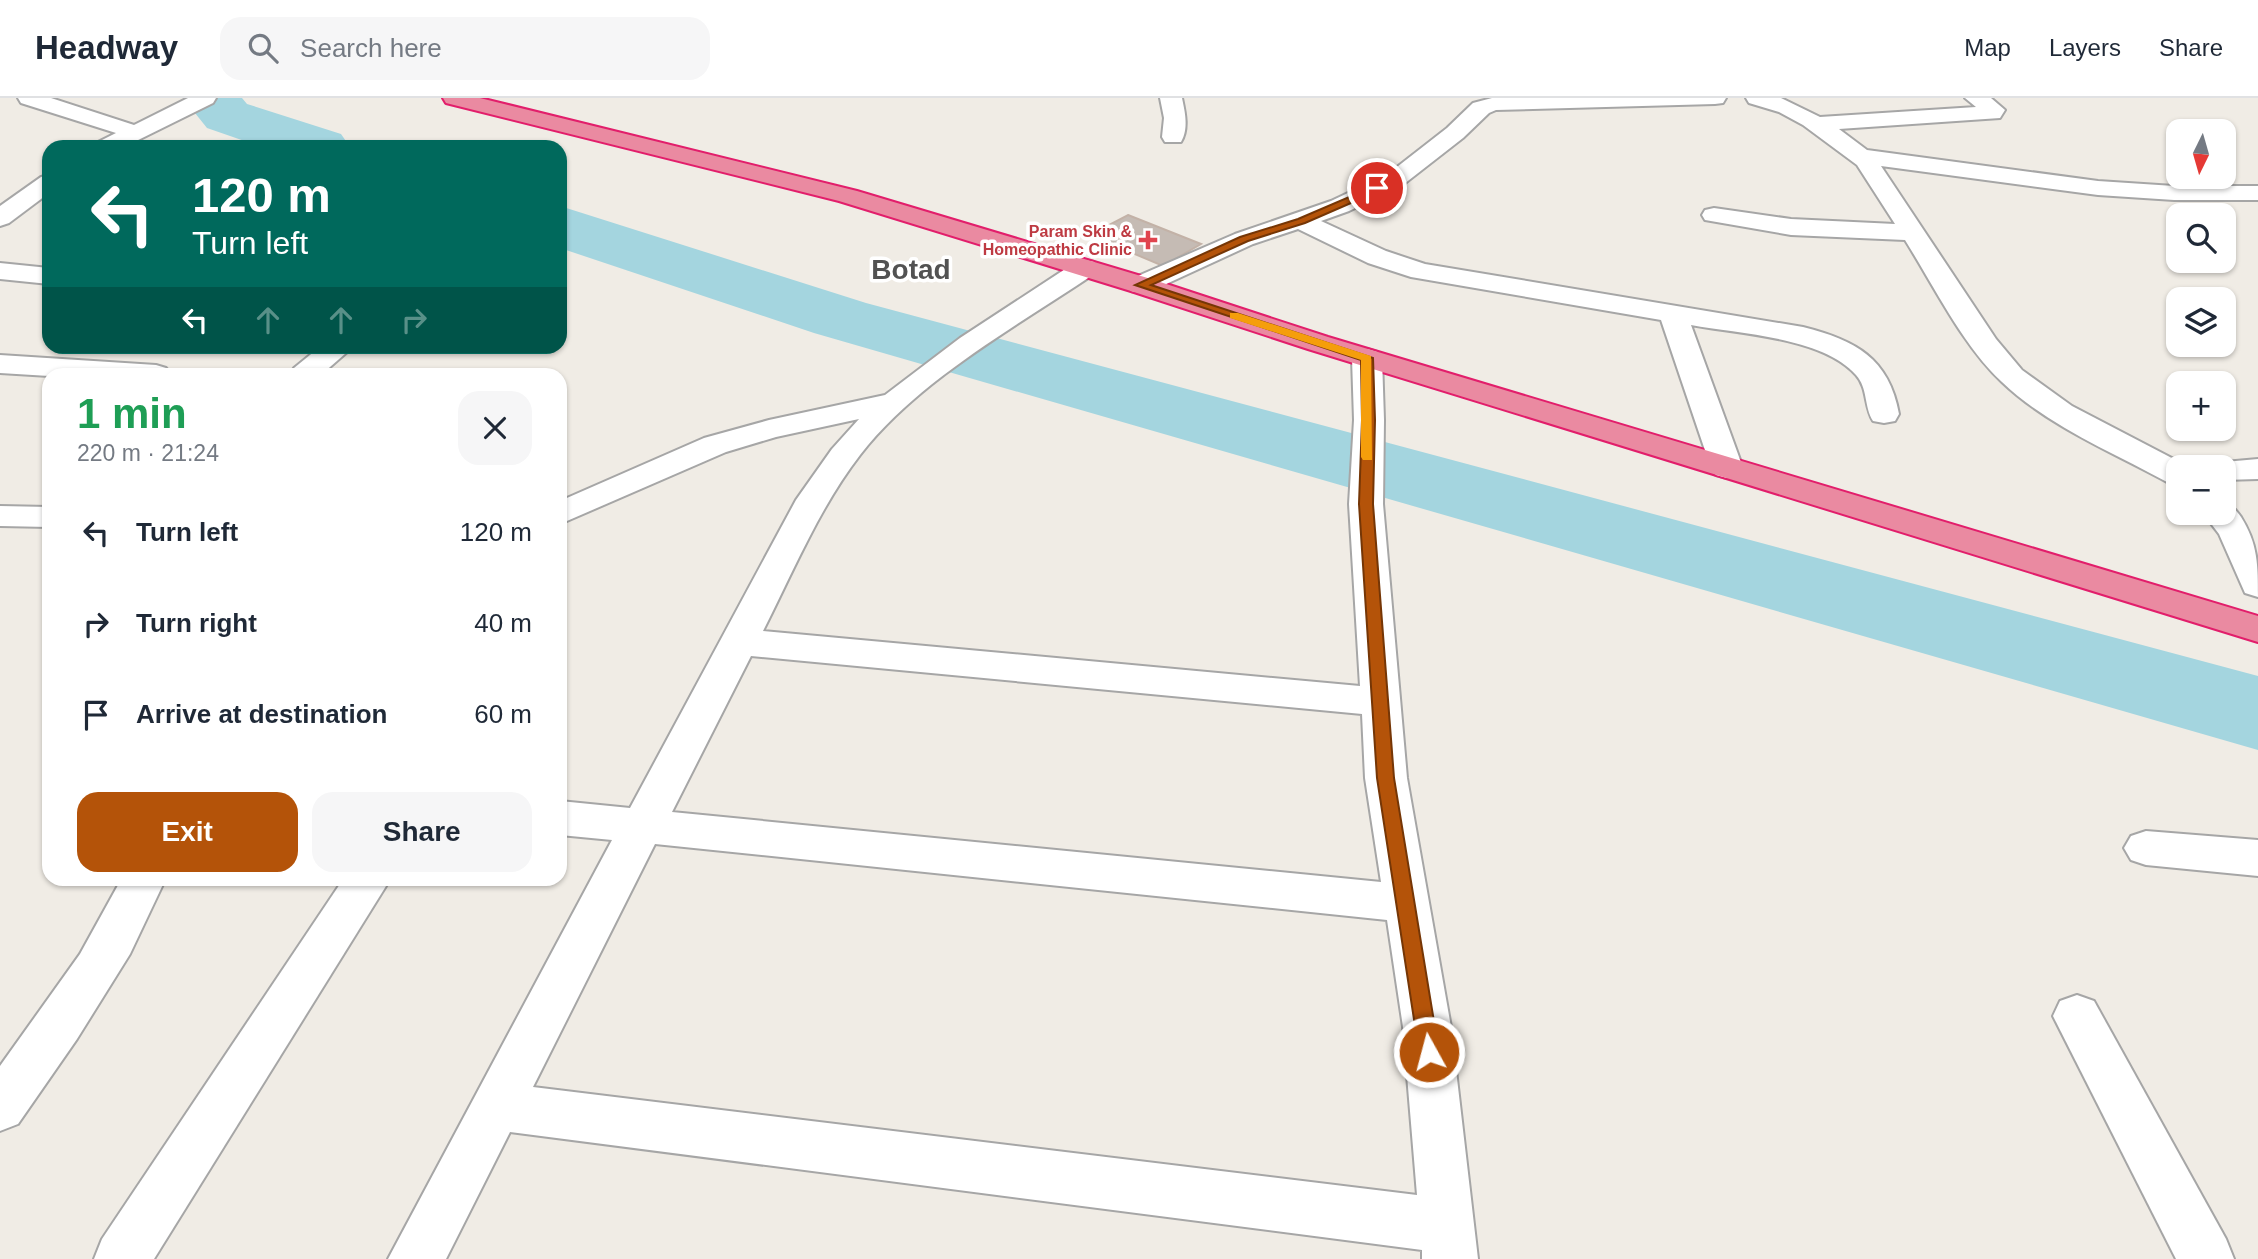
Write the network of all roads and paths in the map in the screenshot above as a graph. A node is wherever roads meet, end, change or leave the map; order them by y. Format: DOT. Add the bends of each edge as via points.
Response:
graph roads {
  1 [pos="29,98"];
  2 [pos="205,98"];
  3 [pos="454,98"];
  4 [pos="1171,98"];
  5 [pos="1715,98"];
  6 [pos="1757,98"];
  7 [pos="1976,98"];
  8 [pos="1476,103"];
  9 [pos="1813,124"];
  10 [pos="134,132"];
  11 [pos="1173,136"];
  12 [pos="119,140"];
  13 [pos="1861,156"];
  14 [pos="42,187"];
  15 [pos="2258,193"];
  16 [pos="1714,215"];
  17 [pos="1,217"];
  18 [pos="1301,221"];
  19 [pos="1914,233"];
  20 [pos="1085,268"];
  21 [pos="0,271"];
  22 [pos="42,275"];
  23 [pos="1141,285"];
  24 [pos="1673,314"];
  25 [pos="330,354"];
  26 [pos="1367,358"];
  27 [pos="0,364"];
  28 [pos="62,368"];
  29 [pos="312,368"];
  30 [pos="897,402"];
  31 [pos="1885,414"];
  32 [pos="2166,467"];
  33 [pos="1727,468"];
  34 [pos="2258,469"];
  35 [pos="2236,470"];
  36 [pos="567,511"];
  37 [pos="0,516"];
  38 [pos="42,517"];
  39 [pos="2229,525"];
  40 [pos="2258,585"];
  41 [pos="2258,629"];
  42 [pos="739,642"];
  43 [pos="1381,702"];
  44 [pos="567,819"];
  45 [pos="641,828"];
  46 [pos="2146,848"];
  47 [pos="2258,858"];
  48 [pos="141,886"];
  49 [pos="364,886"];
  50 [pos="1406,903"];
  51 [pos="2077,1016"];
  52 [pos="497,1106"];
  53 [pos="0,1107"];
  54 [pos="1448,1243"];
  55 [pos="122,1259"];
  56 [pos="416,1259"];
  57 [pos="2206,1259"];
  1 -- 10 [label="street"];
  2 -- 10 [label="street"];
  3 -- 20 [label="highway" via="848,196"];
  4 -- 11 [label="street"];
  5 -- 8 [label="street"];
  6 -- 9 [label="street"];
  7 -- 9 [label="street" via="1994,110 1992,113"];
  8 -- 18 [label="street" via="1455,133 1396,178"];
  9 -- 13 [label="street"];
  10 -- 12 [label="street"];
  13 -- 15 [label="street" via="2098,188"];
  13 -- 19 [label="street"];
  14 -- 17 [label="street"];
  16 -- 19 [label="street" via="1791,227"];
  18 -- 23 [label="street" via="1244,239"];
  18 -- 24 [label="street" via="1377,257 1420,271"];
  19 -- 32 [label="street" via="1984,344 2012,376 2061,413"];
  20 -- 23 [label="highway"];
  20 -- 30 [label="street" via="931,373"];
  21 -- 22 [label="street"];
  23 -- 26 [label="highway"];
  24 -- 31 [label="street" via="1826,342 1853,357 1873,377"];
  24 -- 33 [label="street"];
  25 -- 29 [label="street"];
  26 -- 33 [label="highway"];
  26 -- 43 [label="street" via="1366,504"];
  27 -- 28 [label="street"];
  30 -- 36 [label="street" via="715,445"];
  30 -- 42 [label="street" via="863,431 813,500"];
  33 -- 41 [label="highway"];
  34 -- 35 [label="street"];
  37 -- 38 [label="street"];
  39 -- 40 [label="street"];
  42 -- 43 [label="street"];
  42 -- 45 [label="street"];
  43 -- 50 [label="street" via="1385,778"];
  44 -- 45 [label="street"];
  45 -- 50 [label="street"];
  45 -- 52 [label="street"];
  46 -- 47 [label="street"];
  48 -- 53 [label="street" via="121,931 74,1006"];
  49 -- 55 [label="street"];
  50 -- 54 [label="street" via="1427,1027"];
  51 -- 57 [label="street"];
  52 -- 54 [label="street"];
  52 -- 56 [label="street"];
}
